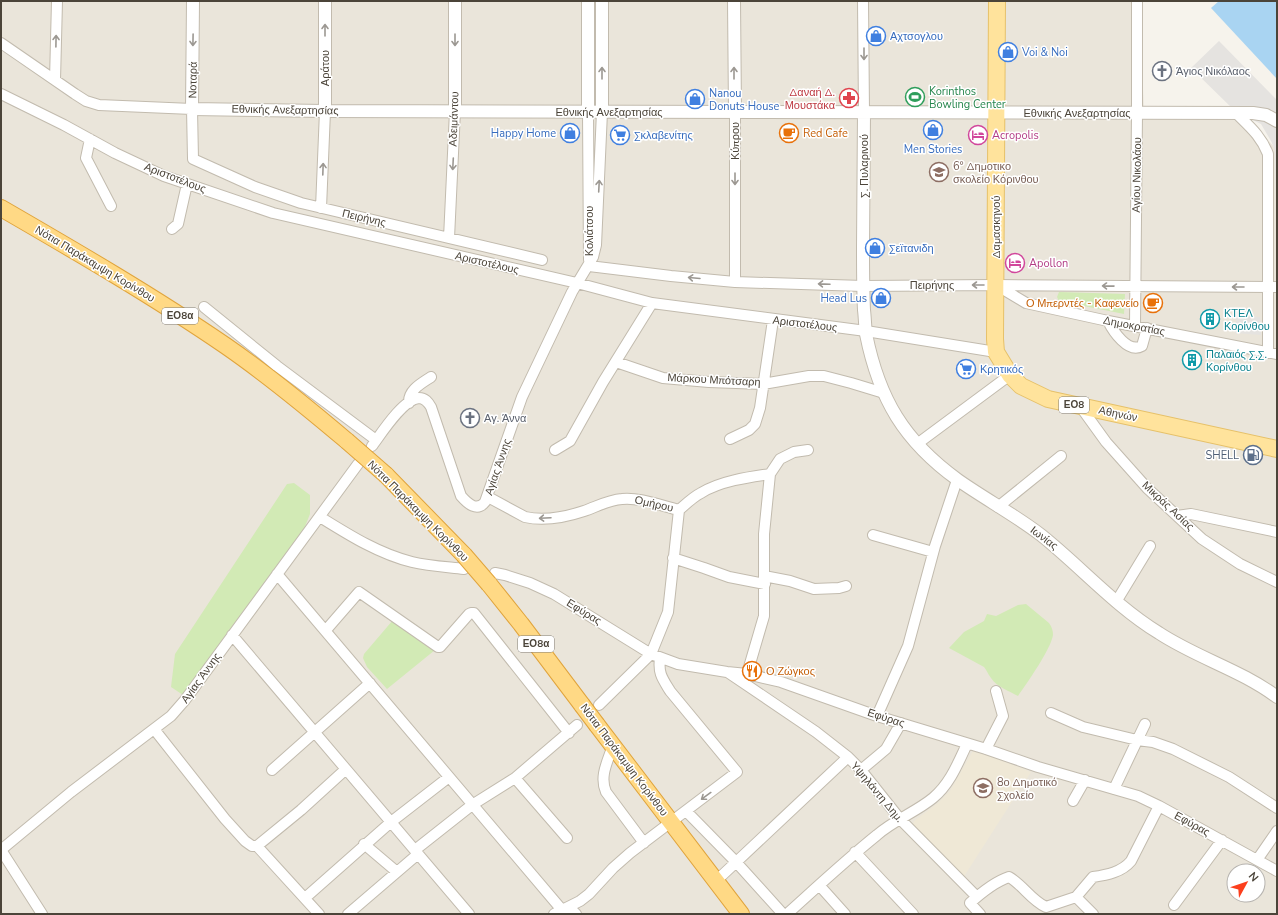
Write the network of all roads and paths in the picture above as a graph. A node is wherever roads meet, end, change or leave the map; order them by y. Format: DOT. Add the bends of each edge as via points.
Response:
graph roads {
  1 [pos="57,1"];
  2 [pos="193,1"];
  3 [pos="325,1"];
  4 [pos="455,1"];
  5 [pos="588,1"];
  6 [pos="602,1"];
  7 [pos="734,1"];
  8 [pos="864,1"];
  9 [pos="997,1"];
  10 [pos="1137,1"];
  11 [pos="1,43"];
  12 [pos="55,80"];
  13 [pos="1,94"];
  14 [pos="192,109"];
  15 [pos="325,111"];
  16 [pos="455,111"];
  17 [pos="588,112"];
  18 [pos="602,112"];
  19 [pos="734,112"];
  20 [pos="864,113"];
  21 [pos="996,113"];
  22 [pos="1137,113"];
  23 [pos="1237,114"];
  24 [pos="1277,121"];
  25 [pos="90,139"];
  26 [pos="192,159"];
  27 [pos="188,184"];
  28 [pos="111,206"];
  29 [pos="1,208"];
  30 [pos="321,208"];
  31 [pos="172,229"];
  32 [pos="449,238"];
  33 [pos="542,260"];
  34 [pos="589,266"];
  35 [pos="735,282"];
  36 [pos="577,283"];
  37 [pos="996,285"];
  38 [pos="863,286"];
  39 [pos="1135,287"];
  40 [pos="1273,287"];
  41 [pos="652,303"];
  42 [pos="204,308"];
  43 [pos="773,320"];
  44 [pos="1108,321"];
  45 [pos="1135,326"];
  46 [pos="1147,328"];
  47 [pos="866,332"];
  48 [pos="996,352"];
  49 [pos="1273,353"];
  50 [pos="616,362"];
  51 [pos="1010,375"];
  52 [pos="431,377"];
  53 [pos="763,384"];
  54 [pos="884,393"];
  55 [pos="409,403"];
  56 [pos="1080,406"];
  57 [pos="730,439"];
  58 [pos="917,444"];
  59 [pos="1277,449"];
  60 [pos="555,450"];
  61 [pos="808,450"];
  62 [pos="1060,456"];
  63 [pos="358,464"];
  64 [pos="770,474"];
  65 [pos="957,480"];
  66 [pos="488,497"];
  67 [pos="998,507"];
  68 [pos="679,510"];
  69 [pos="1177,516"];
  70 [pos="320,517"];
  71 [pos="1277,532"];
  72 [pos="873,535"];
  73 [pos="1150,546"];
  74 [pos="933,552"];
  75 [pos="674,558"];
  76 [pos="464,562"];
  77 [pos="277,574"];
  78 [pos="492,579"];
  79 [pos="764,580"];
  80 [pos="1277,582"];
  81 [pos="846,586"];
  82 [pos="1116,602"];
  83 [pos="326,630"];
  84 [pos="232,635"];
  85 [pos="656,656"];
  86 [pos="727,672"];
  87 [pos="747,674"];
  88 [pos="370,683"];
  89 [pos="996,691"];
  90 [pos="1277,697"];
  91 [pos="600,705"];
  92 [pos="1051,712"];
  93 [pos="877,716"];
  94 [pos="902,723"];
  95 [pos="1144,724"];
  96 [pos="577,725"];
  97 [pos="154,729"];
  98 [pos="315,732"];
  99 [pos="569,733"];
  100 [pos="1137,740"];
  101 [pos="967,744"];
  102 [pos="613,745"];
  103 [pos="986,749"];
  104 [pos="848,757"];
  105 [pos="346,769"];
  106 [pos="272,770"];
  107 [pos="861,770"];
  108 [pos="449,777"];
  109 [pos="515,778"];
  110 [pos="1085,780"];
  111 [pos="1114,788"];
  112 [pos="1073,801"];
  113 [pos="472,805"];
  114 [pos="1160,806"];
  115 [pos="1277,808"];
  116 [pos="686,811"];
  117 [pos="900,819"];
  118 [pos="671,821"];
  119 [pos="391,822"];
  120 [pos="1277,831"];
  121 [pos="567,838"];
  122 [pos="1222,840"];
  123 [pos="644,843"];
  124 [pos="364,844"];
  125 [pos="257,846"];
  126 [pos="1,850"];
  127 [pos="416,852"];
  128 [pos="855,852"];
  129 [pos="1257,860"];
  130 [pos="736,862"];
  131 [pos="1277,871"];
  132 [pos="397,872"];
  133 [pos="716,881"];
  134 [pos="819,885"];
  135 [pos="977,897"];
  136 [pos="1076,897"];
  137 [pos="305,898"];
  138 [pos="1174,905"];
  139 [pos="565,911"];
  140 [pos="42,914"];
  141 [pos="319,914"];
  142 [pos="348,914"];
  143 [pos="469,914"];
  144 [pos="741,914"];
  145 [pos="783,914"];
  146 [pos="788,914"];
  147 [pos="845,914"];
  148 [pos="913,914"];
  149 [pos="980,914"];
  150 [pos="1093,914"];
  12 -- 1 [label="street, one-way"];
  2 -- 14 [label="street, Νοταρά, one-way"];
  15 -- 3 [label="street, Αράτου, one-way"];
  4 -- 16 [label="street, Αδειμάντου, one-way"];
  5 -- 17 [label="street, Κολιάτσου"];
  18 -- 6 [label="street, Κολιάτσου, one-way"];
  19 -- 7 [label="street, Κύπρου, one-way"];
  8 -- 20 [label="street, Σ. Πυλαρινού, one-way"];
  9 -- 21 [label="main road, Δαμασκηνού"];
  10 -- 22 [label="street, Αγίου Νικολάου"];
  11 -- 12 [label="street, Εθνικής Ανεξαρτησίας"];
  12 -- 14 [label="street, Εθνικής Ανεξαρτησίας" via="86,101 99,105"];
  13 -- 25 [label="street, Αριστοτέλους"];
  14 -- 15 [label="street, Εθνικής Ανεξαρτησίας"];
  14 -- 26 [label="street, Νοταρά"];
  15 -- 16 [label="street, Εθνικής Ανεξαρτησίας"];
  30 -- 15 [label="street, Αράτου, one-way"];
  16 -- 17 [label="street, Εθνικής Ανεξαρτησίας"];
  16 -- 32 [label="street, Αδειμάντου, one-way"];
  17 -- 18 [label="street, Εθνικής Ανεξαρτησίας"];
  17 -- 34 [label="street, Κολιάτσου"];
  18 -- 19 [label="street, Εθνικής Ανεξαρτησίας"];
  34 -- 18 [label="street, Κολιάτσου, one-way" via="596,245"];
  19 -- 20 [label="street, Εθνικής Ανεξαρτησίας"];
  19 -- 35 [label="street, Κύπρου, one-way"];
  20 -- 21 [label="street, Εθνικής Ανεξαρτησίας"];
  20 -- 38 [label="street, Σ. Πυλαρινού"];
  21 -- 22 [label="street, Εθνικής Ανεξαρτησίας"];
  21 -- 37 [label="main road, Δαμασκηνού"];
  22 -- 23 [label="street, Εθνικής Ανεξαρτησίας"];
  22 -- 39 [label="street, Αγίου Νικολάου"];
  23 -- 24 [label="street, Εθνικής Ανεξαρτησίας" via="1266,115"];
  23 -- 40 [label="street" via="1264,142 1268,154"];
  25 -- 27 [label="street, Αριστοτέλους" via="115,153"];
  25 -- 28 [label="street" via="86,158"];
  26 -- 30 [label="street, Πειρήνης" via="256,187"];
  27 -- 31 [label="street" via="178,224"];
  27 -- 36 [label="street, Αριστοτέλους" via="273,212"];
  29 -- 76 [label="highway, Νότια Παράκαμψη Κορίνθου / ΕΟ8α, bridge" via="134,287 226,346 272,381 386,475"];
  30 -- 32 [label="street, Πειρήνης"];
  32 -- 33 [label="street, Πειρήνης"];
  35 -- 34 [label="street, Πειρήνης, one-way"];
  34 -- 36 [label="street, Αγίας Άννης"];
  38 -- 35 [label="street, Πειρήνης, one-way"];
  36 -- 41 [label="street, Αριστοτέλους"];
  36 -- 66 [label="street, Αγίας Άννης" via="522,397"];
  37 -- 38 [label="street, Πειρήνης, one-way"];
  39 -- 37 [label="street, Πειρήνης, one-way"];
  37 -- 44 [label="street, Δημοκρατίας" via="1026,303"];
  37 -- 48 [label="main road"];
  38 -- 47 [label="street, Σ. Πυλαρινού"];
  40 -- 39 [label="street, Πειρήνης, one-way"];
  39 -- 45 [label="street, Αγίου Νικολάου"];
  40 -- 49 [label="street"];
  41 -- 43 [label="street, Αριστοτέλους"];
  41 -- 50 [label="street"];
  42 -- 55 [label="street" via="374,443 397,413"];
  43 -- 47 [label="street, Αριστοτέλους"];
  43 -- 53 [label="street"];
  44 -- 45 [label="street, Δημοκρατίας"];
  44 -- 46 [label="street" via="1113,332 1132,347 1142,346"];
  45 -- 46 [label="street, Δημοκρατίας"];
  46 -- 49 [label="street, Δημοκρατίας"];
  47 -- 48 [label="street, Αριστοτέλους"];
  47 -- 54 [label="street, Ιωνίας"];
  48 -- 51 [label="main road, Αθηνών / ΕΟ8"];
  50 -- 53 [label="street, Μάρκου Μπότσαρη" via="663,378"];
  50 -- 60 [label="street" via="570,441"];
  51 -- 56 [label="main road, Αθηνών / ΕΟ8" via="1020,386 1036,394"];
  51 -- 58 [label="street"];
  52 -- 55 [label="street" via="416,388 409,398"];
  53 -- 54 [label="street, Μάρκου Μπότσαρη" via="824,376"];
  53 -- 57 [label="street" via="755,424 749,430"];
  54 -- 58 [label="street, Ιωνίας" via="896,417"];
  55 -- 66 [label="street, Αγίας Άννης" via="418,398 428,401 467,504 474,507 483,505"];
  56 -- 59 [label="main road, Αθηνών / ΕΟ8"];
  56 -- 69 [label="street, Μικράς Ασίας" via="1111,448 1147,488"];
  58 -- 65 [label="street, Ιωνίας"];
  61 -- 64 [label="street" via="794,452 780,459"];
  62 -- 67 [label="street"];
  63 -- 70 [label="street, Αγίας Άννης"];
  64 -- 68 [label="street, Ομήρου" via="748,477 709,489 695,496"];
  64 -- 79 [label="street" via="764,534"];
  65 -- 67 [label="street, Ιωνίας"];
  65 -- 74 [label="street"];
  68 -- 66 [label="street, Ομήρου, one-way" via="622,498 561,516 532,518"];
  67 -- 82 [label="street, Ιωνίας" via="1038,533"];
  68 -- 75 [label="street"];
  69 -- 71 [label="street" via="1191,514"];
  69 -- 80 [label="street, Μικράς Ασίας" via="1209,543 1240,564"];
  70 -- 76 [label="street" via="377,550 412,562"];
  70 -- 77 [label="street, Αγίας Άννης"];
  72 -- 74 [label="street"];
  73 -- 82 [label="street"];
  74 -- 93 [label="street" via="908,646"];
  75 -- 79 [label="street" via="729,577"];
  75 -- 85 [label="street" via="668,612"];
  76 -- 78 [label="highway, Νότια Παράκαμψη Κορίνθου / ΕΟ8α, bridge"];
  77 -- 83 [label="street"];
  77 -- 84 [label="street, Αγίας Άννης"];
  78 -- 85 [label="street, Εφύρας" via="506,574 554,594"];
  78 -- 102 [label="highway, Νότια Παράκαμψη Κορίνθου / ΕΟ8α, bridge" via="547,658"];
  79 -- 81 [label="street" via="790,581 814,589"];
  79 -- 87 [label="street" via="764,616"];
  82 -- 90 [label="street, Ιωνίας" via="1158,633 1193,653 1261,685"];
  83 -- 88 [label="street"];
  83 -- 99 [label="street" via="359,592 438,648 469,614 474,613"];
  84 -- 97 [label="street, Αγίας Άννης" via="185,700 171,716"];
  84 -- 98 [label="street"];
  85 -- 86 [label="street, Εφύρας" via="678,664"];
  85 -- 91 [label="street"];
  85 -- 116 [label="street, one-way" via="662,678 670,691 737,772"];
  86 -- 87 [label="street, Εφύρας"];
  86 -- 104 [label="street, Υψηλάντη Δημ." via="816,732"];
  87 -- 93 [label="street, Εφύρας" via="781,682"];
  88 -- 98 [label="street"];
  88 -- 108 [label="street"];
  89 -- 103 [label="street" via="1003,716"];
  92 -- 100 [label="street" via="1083,727"];
  93 -- 94 [label="street, Εφύρας"];
  94 -- 101 [label="street, Εφύρας"];
  94 -- 107 [label="street" via="886,749"];
  95 -- 100 [label="street"];
  96 -- 99 [label="street"];
  97 -- 125 [label="street" via="225,819 245,841"];
  97 -- 126 [label="street, Αγίας Άννης" via="71,792"];
  98 -- 105 [label="street"];
  98 -- 106 [label="street"];
  99 -- 109 [label="street"];
  100 -- 111 [label="street"];
  100 -- 115 [label="street" via="1154,742 1190,757 1229,777"];
  101 -- 103 [label="street, Εφύρας"];
  101 -- 117 [label="street" via="945,786 929,801"];
  102 -- 118 [label="highway, Νότια Παράκαμψη Κορίνθου / ΕΟ8α"];
  102 -- 123 [label="street" via="602,784"];
  103 -- 110 [label="street, Εφύρας"];
  104 -- 107 [label="street, Υψηλάντη Δημ."];
  104 -- 130 [label="street"];
  105 -- 119 [label="street"];
  105 -- 125 [label="street"];
  107 -- 117 [label="street, Υψηλάντη Δημ."];
  108 -- 113 [label="street"];
  108 -- 119 [label="street"];
  109 -- 113 [label="street"];
  109 -- 121 [label="street"];
  110 -- 111 [label="street, Εφύρας"];
  110 -- 112 [label="street"];
  111 -- 114 [label="street, Εφύρας"];
  113 -- 127 [label="street"];
  113 -- 139 [label="street"];
  114 -- 122 [label="street, Εφύρας"];
  114 -- 136 [label="street" via="1126,867 1093,877"];
  116 -- 118 [label="street"];
  116 -- 130 [label="street"];
  117 -- 128 [label="street"];
  117 -- 135 [label="street, Υψηλάντη Δημ."];
  118 -- 123 [label="street"];
  118 -- 133 [label="highway, Νότια Παράκαμψη Κορίνθου / ΕΟ8α"];
  119 -- 124 [label="street"];
  119 -- 127 [label="street"];
  120 -- 129 [label="street"];
  122 -- 129 [label="street, Εφύρας"];
  122 -- 138 [label="street"];
  123 -- 139 [label="street" via="613,868 589,894"];
  124 -- 132 [label="street"];
  124 -- 137 [label="street"];
  125 -- 137 [label="street"];
  126 -- 140 [label="street"];
  127 -- 132 [label="street"];
  127 -- 143 [label="street"];
  128 -- 134 [label="street"];
  128 -- 148 [label="street"];
  129 -- 131 [label="street, Εφύρας"];
  130 -- 133 [label="street"];
  130 -- 145 [label="street"];
  132 -- 142 [label="street"];
  133 -- 144 [label="highway, Νότια Παράκαμψη Κορίνθου / ΕΟ8α"];
  134 -- 146 [label="street"];
  134 -- 147 [label="street"];
  135 -- 136 [label="street" via="1009,877 1046,907"];
  135 -- 149 [label="street" via="970,903"];
  136 -- 150 [label="street"];
  137 -- 141 [label="street"];
}
